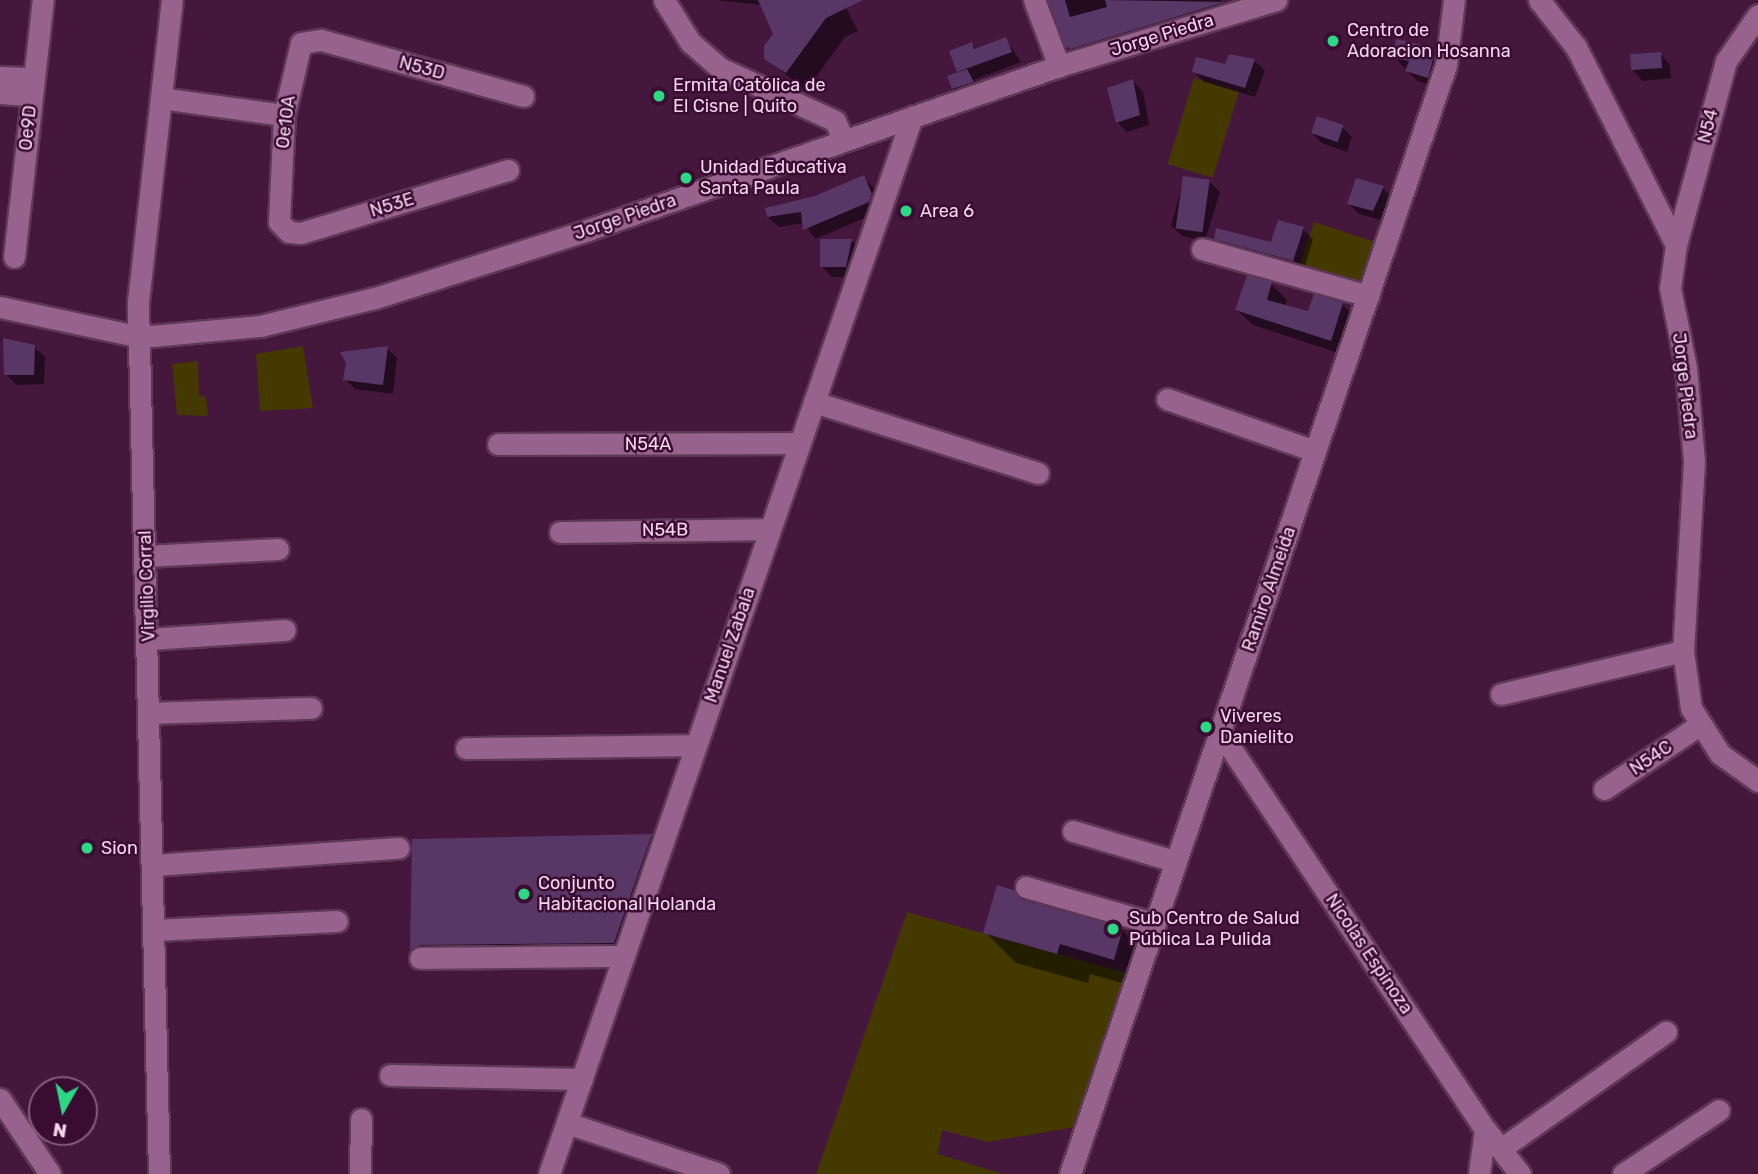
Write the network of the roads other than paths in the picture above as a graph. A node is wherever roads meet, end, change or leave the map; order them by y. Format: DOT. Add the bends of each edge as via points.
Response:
graph roads {
  1 [pos="43,0"];
  2 [pos="172,0"];
  3 [pos="664,0"];
  4 [pos="1034,0"];
  5 [pos="1276,0"];
  6 [pos="1454,0"];
  7 [pos="1539,0"];
  8 [pos="1758,15"];
  9 [pos="321,40"];
  10 [pos="1059,66"];
  11 [pos="0,77"];
  12 [pos="33,87"];
  13 [pos="0,93"];
  14 [pos="523,96"];
  15 [pos="161,98"];
  16 [pos="284,115"];
  17 [pos="912,117"];
  18 [pos="843,139"];
  19 [pos="509,170"];
  20 [pos="279,222"];
  21 [pos="1676,245"];
  22 [pos="1202,249"];
  23 [pos="14,257"];
  24 [pos="1368,296"];
  25 [pos="0,307"];
  26 [pos="141,337"];
  27 [pos="1167,399"];
  28 [pos="814,402"];
  29 [pos="799,443"];
  30 [pos="498,444"];
  31 [pos="1315,451"];
  32 [pos="1038,473"];
  33 [pos="769,529"];
  34 [pos="560,532"];
  35 [pos="278,549"];
  36 [pos="146,556"];
  37 [pos="285,630"];
  38 [pos="149,639"];
  39 [pos="1684,651"];
  40 [pos="1501,694"];
  41 [pos="311,708"];
  42 [pos="150,713"];
  43 [pos="1698,726"];
  44 [pos="1220,732"];
  45 [pos="696,745"];
  46 [pos="466,748"];
  47 [pos="1758,781"];
  48 [pos="1604,789"];
  49 [pos="1073,831"];
  50 [pos="398,848"];
  51 [pos="1174,861"];
  52 [pos="153,864"];
  53 [pos="1026,887"];
  54 [pos="337,921"];
  55 [pos="1152,923"];
  56 [pos="155,930"];
  57 [pos="624,956"];
  58 [pos="420,958"];
  59 [pos="1666,1032"];
  60 [pos="390,1075"];
  61 [pos="582,1079"];
  62 [pos="0,1099"];
  63 [pos="1719,1110"];
  64 [pos="361,1119"];
  65 [pos="567,1123"];
  66 [pos="1485,1129"];
  67 [pos="1502,1148"];
  68 [pos="50,1174"];
  69 [pos="159,1174"];
  70 [pos="360,1174"];
  71 [pos="549,1174"];
  72 [pos="719,1174"];
  73 [pos="1070,1174"];
  74 [pos="1479,1174"];
  75 [pos="1520,1174"];
  76 [pos="1623,1174"];
  1 -- 12 [label="street, Oe9D"];
  2 -- 15 [label="street, Virgilio Corral"];
  3 -- 18 [label="street" via="690,42 720,68 835,121"];
  4 -- 10 [label="street"];
  5 -- 10 [label="street, Jorge Piedra"];
  6 -- 24 [label="street, Ramiro Almeida" via="1446,65"];
  7 -- 21 [label="street" via="1576,47"];
  8 -- 21 [label="street, N54" via="1726,61"];
  9 -- 14 [label="street, N53D"];
  9 -- 16 [label="street, Oe10A" via="301,43"];
  10 -- 17 [label="street, Jorge Piedra"];
  11 -- 12 [label="street"];
  12 -- 13 [label="street"];
  12 -- 23 [label="street, Oe9D"];
  15 -- 16 [label="street"];
  15 -- 26 [label="street, Virgilio Corral" via="138,302"];
  16 -- 20 [label="street, Oe10A"];
  17 -- 18 [label="street, Jorge Piedra"];
  17 -- 28 [label="street, Manuel Zabala"];
  18 -- 26 [label="street, Jorge Piedra" via="588,230 374,298 260,326"];
  19 -- 20 [label="street, N53E" via="300,233 289,232"];
  21 -- 39 [label="street, Jorge Piedra" via="1670,288 1685,368 1694,462"];
  22 -- 24 [label="street"];
  24 -- 31 [label="street, Ramiro Almeida"];
  25 -- 26 [label="street, Jorge Piedra"];
  26 -- 36 [label="street, Virgilio Corral"];
  27 -- 31 [label="street"];
  28 -- 29 [label="street, Manuel Zabala"];
  28 -- 32 [label="street"];
  29 -- 30 [label="street, N54A"];
  29 -- 33 [label="street, Manuel Zabala"];
  31 -- 44 [label="street, Ramiro Almeida"];
  33 -- 34 [label="street, N54B"];
  33 -- 45 [label="street, Manuel Zabala"];
  35 -- 36 [label="street"];
  36 -- 38 [label="street, Virgilio Corral"];
  37 -- 38 [label="street"];
  38 -- 42 [label="street, Virgilio Corral"];
  39 -- 40 [label="street"];
  39 -- 43 [label="street, Jorge Piedra" via="1691,708"];
  41 -- 42 [label="street"];
  42 -- 52 [label="street, Virgilio Corral"];
  43 -- 47 [label="street, Jorge Piedra" via="1720,754"];
  43 -- 48 [label="street, N54C"];
  44 -- 51 [label="street, Ramiro Almeida"];
  44 -- 66 [label="street, Nicolas Espinoza"];
  45 -- 46 [label="street"];
  45 -- 57 [label="street, Manuel Zabala"];
  49 -- 51 [label="street"];
  50 -- 52 [label="street"];
  51 -- 55 [label="street, Ramiro Almeida"];
  52 -- 56 [label="street, Virgilio Corral"];
  53 -- 55 [label="street"];
  54 -- 56 [label="street"];
  55 -- 73 [label="street, Ramiro Almeida"];
  56 -- 69 [label="street, Virgilio Corral"];
  57 -- 58 [label="street"];
  57 -- 61 [label="street, Manuel Zabala"];
  59 -- 67 [label="street"];
  60 -- 61 [label="street"];
  61 -- 65 [label="street, Manuel Zabala"];
  62 -- 68 [label="street"];
  63 -- 76 [label="street"];
  64 -- 70 [label="street"];
  65 -- 71 [label="street, Manuel Zabala"];
  65 -- 72 [label="street"];
  66 -- 67 [label="street, Nicolas Espinoza"];
  66 -- 74 [label="street"];
  67 -- 75 [label="street, Nicolas Espinoza"];
}
